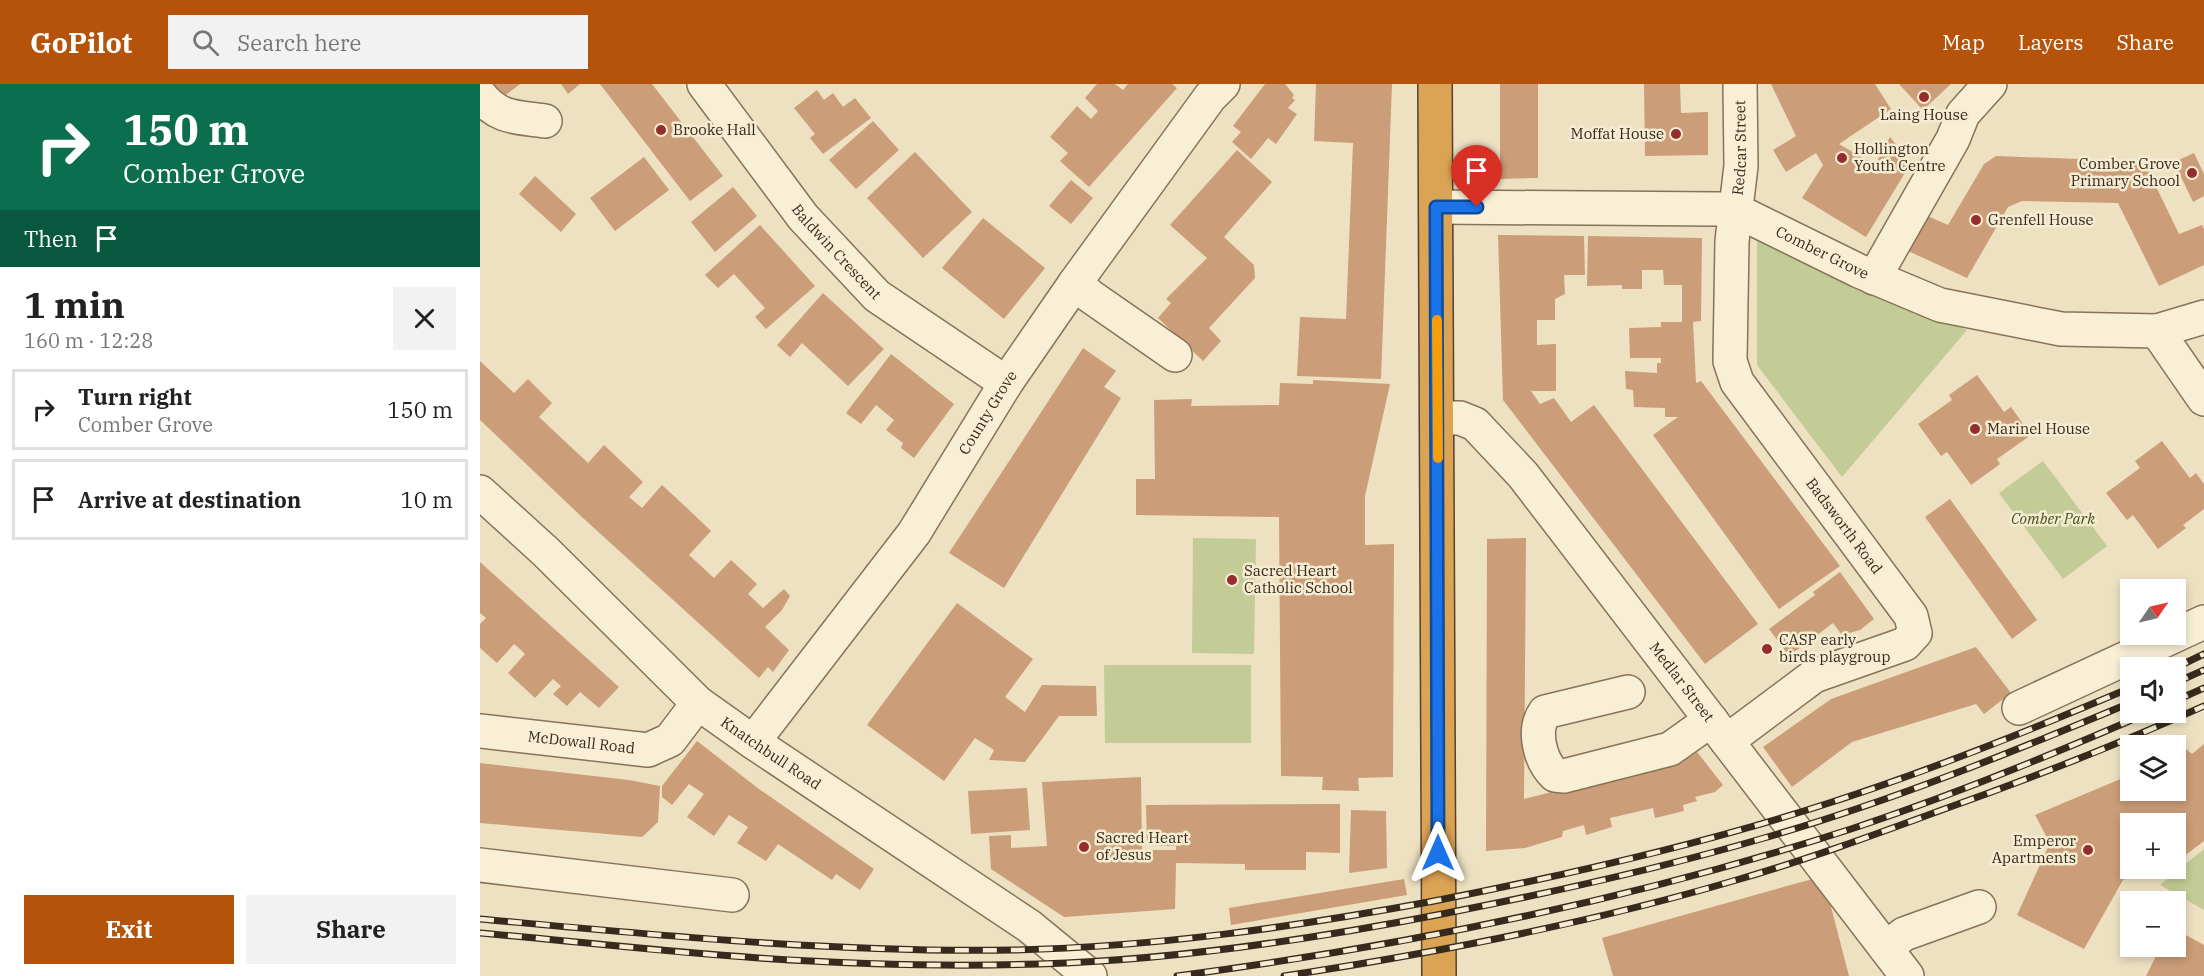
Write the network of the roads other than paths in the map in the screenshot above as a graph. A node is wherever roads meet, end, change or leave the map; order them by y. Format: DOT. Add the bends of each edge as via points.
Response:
graph roads {
  1 [pos="704,84"];
  2 [pos="1435,84"];
  3 [pos="1740,84"];
  4 [pos="1990,84"];
  5 [pos="1211,88"];
  6 [pos="480,94"];
  7 [pos="546,121"];
  8 [pos="1436,207"];
  9 [pos="1737,211"];
  10 [pos="1874,278"];
  11 [pos="1075,283"];
  12 [pos="2204,317"];
  13 [pos="2157,331"];
  14 [pos="1175,355"];
  15 [pos="1006,383"];
  16 [pos="2204,399"];
  17 [pos="1437,418"];
  18 [pos="480,492"];
  19 [pos="2204,622"];
  20 [pos="1628,692"];
  21 [pos="698,703"];
  22 [pos="2019,708"];
  23 [pos="480,731"];
  24 [pos="1719,731"];
  25 [pos="753,742"];
  26 [pos="480,865"];
  27 [pos="732,894"];
  28 [pos="1979,907"];
  29 [pos="1886,948"];
  30 [pos="1090,976"];
  31 [pos="1439,976"];
  32 [pos="1907,976"];
  1 -- 15 [label="street, Baldwin Crescent" via="802,217 877,296"];
  2 -- 8 [label="highway"];
  3 -- 9 [label="street, Redcar Street"];
  4 -- 10 [label="street" via="1963,114 1953,139"];
  5 -- 11 [label="street, County Grove"];
  6 -- 7 [label="street" via="502,115"];
  8 -- 9 [label="street, Comber Grove"];
  8 -- 17 [label="highway"];
  9 -- 10 [label="street, Comber Grove"];
  9 -- 24 [label="street, Badsworth Road" via="1732,241 1730,361 1737,382 1911,616 1915,633 1905,644 1814,676"];
  10 -- 13 [label="street, Comber Grove" via="1940,305 2061,329"];
  11 -- 14 [label="street"];
  11 -- 15 [label="street, County Grove"];
  12 -- 13 [label="street, Comber Grove"];
  13 -- 16 [label="street"];
  15 -- 25 [label="street, County Grove" via="914,533"];
  17 -- 24 [label="street, Medlar Street" via="1460,418 1475,424 1524,475"];
  17 -- 31 [label="highway"];
  18 -- 21 [label="street, Knatchbull Road"];
  19 -- 22 [label="street"];
  20 -- 24 [label="street" via="1545,712 1538,733 1543,759 1555,775 1670,749"];
  21 -- 23 [label="street, McDowall Road" via="670,740 648,750"];
  21 -- 25 [label="street, Knatchbull Road"];
  24 -- 29 [label="street, Medlar Street"];
  25 -- 30 [label="street, Knatchbull Road" via="1029,926"];
  26 -- 27 [label="street"];
  28 -- 29 [label="street" via="1904,934"];
  29 -- 32 [label="street, Medlar Street"];
}
